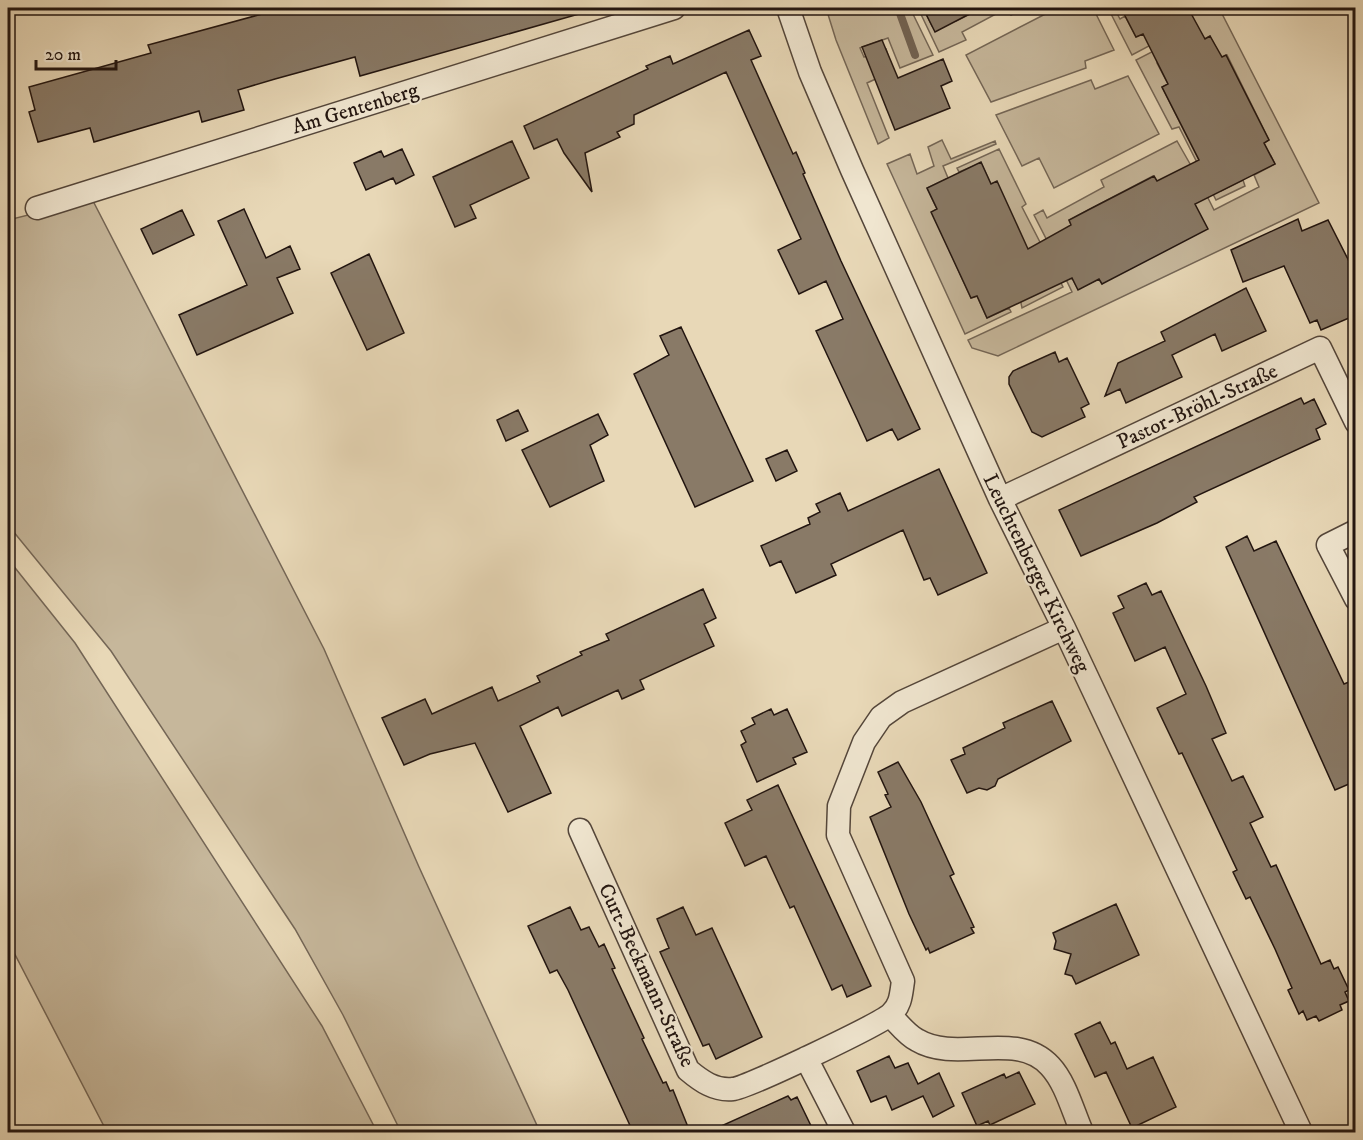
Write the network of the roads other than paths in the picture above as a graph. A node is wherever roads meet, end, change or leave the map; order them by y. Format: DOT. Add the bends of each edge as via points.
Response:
graph roads {
  1 [pos="674,8"];
  2 [pos="788,8"];
  3 [pos="37,208"];
  4 [pos="1356,422"];
  5 [pos="1000,499"];
  6 [pos="1356,531"];
  7 [pos="1354,591"];
  8 [pos="1064,628"];
  9 [pos="580,830"];
  10 [pos="890,1015"];
  11 [pos="806,1058"];
  12 [pos="844,1132"];
  13 [pos="1082,1132"];
  14 [pos="1301,1132"];
  1 -- 3 [label="street, Am Gentenberg"];
  2 -- 5 [label="street, Leuchtenberger Kirchweg" via="847,159"];
  4 -- 5 [label="street, Pastor-Bröhl-Straße" via="1320,348"];
  5 -- 8 [label="street, Leuchtenberger Kirchweg"];
  6 -- 7 [label="street" via="1328,545"];
  8 -- 10 [label="street" via="902,702 881,717 864,742 839,806 838,835 903,981 901,1001"];
  8 -- 14 [label="street, Leuchtenberger Kirchweg"];
  9 -- 11 [label="street, Curt-Beckmann-Straße" via="688,1070 702,1082 735,1089"];
  10 -- 11 [label="street, Curt-Beckmann-Straße"];
  10 -- 13 [label="street" via="918,1041 954,1049 1018,1049 1031,1053 1049,1064 1057,1075"];
  11 -- 12 [label="street"];
}
